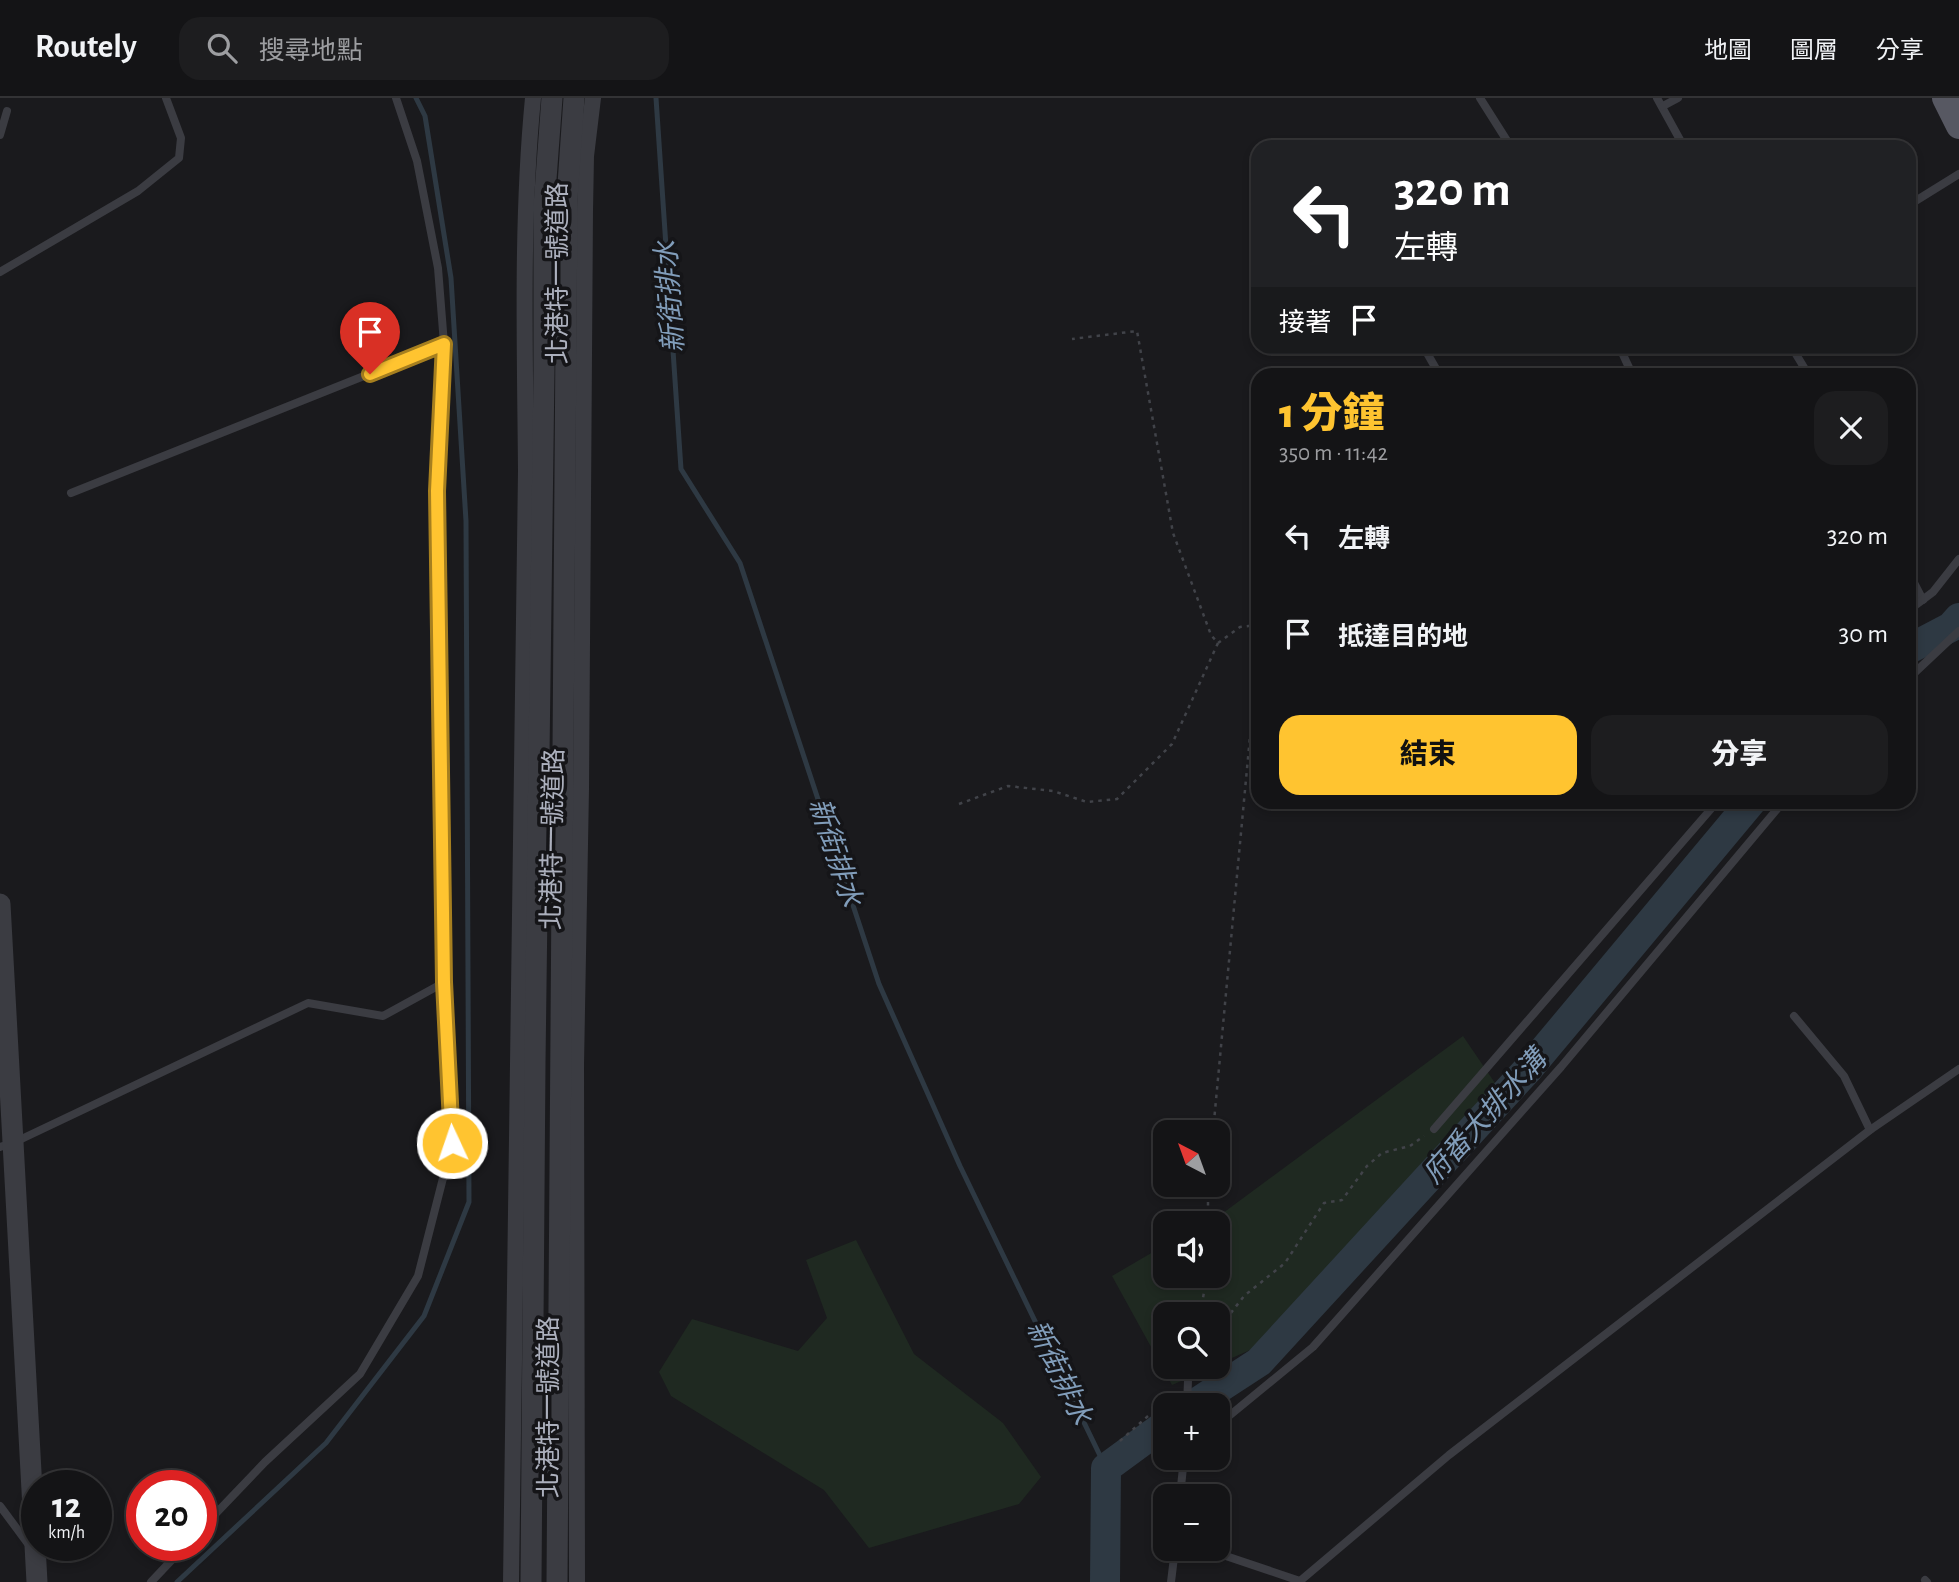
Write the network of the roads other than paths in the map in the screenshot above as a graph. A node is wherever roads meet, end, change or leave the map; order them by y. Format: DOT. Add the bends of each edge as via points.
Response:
graph roads {
  1 [pos="166,98"];
  2 [pos="396,98"];
  3 [pos="533,98"];
  4 [pos="552,98"];
  5 [pos="574,98"];
  6 [pos="593,98"];
  7 [pos="1480,98"];
  8 [pos="1657,98"];
  9 [pos="1678,98"];
  10 [pos="1945,98"];
  11 [pos="1663,106"];
  12 [pos="7,111"];
  13 [pos="1959,126"];
  14 [pos="0,135"];
  15 [pos="1507,140"];
  16 [pos="1680,140"];
  17 [pos="1959,174"];
  18 [pos="1916,201"];
  19 [pos="0,272"];
  20 [pos="444,344"];
  21 [pos="71,493"];
  22 [pos="1959,559"];
  23 [pos="1916,586"];
  24 [pos="1923,600"];
  25 [pos="1916,605"];
  26 [pos="1959,631"];
  27 [pos="1916,671"];
  28 [pos="1711,809"];
  29 [pos="1777,809"];
  30 [pos="0,904"];
  31 [pos="444,982"];
  32 [pos="1794,1016"];
  33 [pos="1959,1069"];
  34 [pos="1434,1129"];
  35 [pos="1870,1130"];
  36 [pos="7,1145"];
  37 [pos="1188,1381"];
  38 [pos="1187,1393"];
  39 [pos="1230,1415"];
  40 [pos="29,1470"];
  41 [pos="0,1506"];
  42 [pos="217,1512"];
  43 [pos="21,1534"];
  44 [pos="1230,1557"];
  45 [pos="36,1561"];
  46 [pos="171,1561"];
  47 [pos="1174,1561"];
  48 [pos="37,1582"];
  49 [pos="151,1582"];
  50 [pos="511,1582"];
  51 [pos="531,1582"];
  52 [pos="557,1582"];
  53 [pos="577,1582"];
  54 [pos="1171,1582"];
  1 -- 19 [label="lane" via="181,138 179,158 138,191"];
  2 -- 20 [label="lane" via="417,160 438,268"];
  3 -- 50 [label="street, 北港特一號道路" via="524,309 526,471"];
  4 -- 51 [label="street, 北港特一號道路" via="544,206"];
  5 -- 52 [label="street, 北港特一號道路" via="566,200"];
  6 -- 53 [label="street, 北港特一號道路" via="585,225 576,1065"];
  7 -- 15 [label="lane"];
  8 -- 11 [label="lane"];
  9 -- 11 [label="lane"];
  10 -- 13 [label="main road"];
  11 -- 16 [label="lane"];
  12 -- 14 [label="lane"];
  17 -- 18 [label="lane"];
  20 -- 21 [label="lane"];
  20 -- 31 [label="lane" via="437,491"];
  22 -- 24 [label="lane"];
  23 -- 24 [label="lane"];
  24 -- 25 [label="lane"];
  26 -- 27 [label="lane"];
  28 -- 34 [label="lane"];
  29 -- 39 [label="lane" via="1561,1067 1312,1347"];
  30 -- 36 [label="street"];
  31 -- 36 [label="lane" via="383,1016 308,1003"];
  31 -- 42 [label="lane" via="452,1143 418,1276 360,1374"];
  32 -- 35 [label="lane" via="1844,1076"];
  33 -- 35 [label="lane"];
  35 -- 44 [label="lane" via="1449,1455 1300,1581"];
  36 -- 40 [label="street"];
  37 -- 38 [label="lane"];
  41 -- 43 [label="lane"];
  45 -- 48 [label="street"];
  46 -- 49 [label="lane"];
  47 -- 54 [label="lane"];
}
